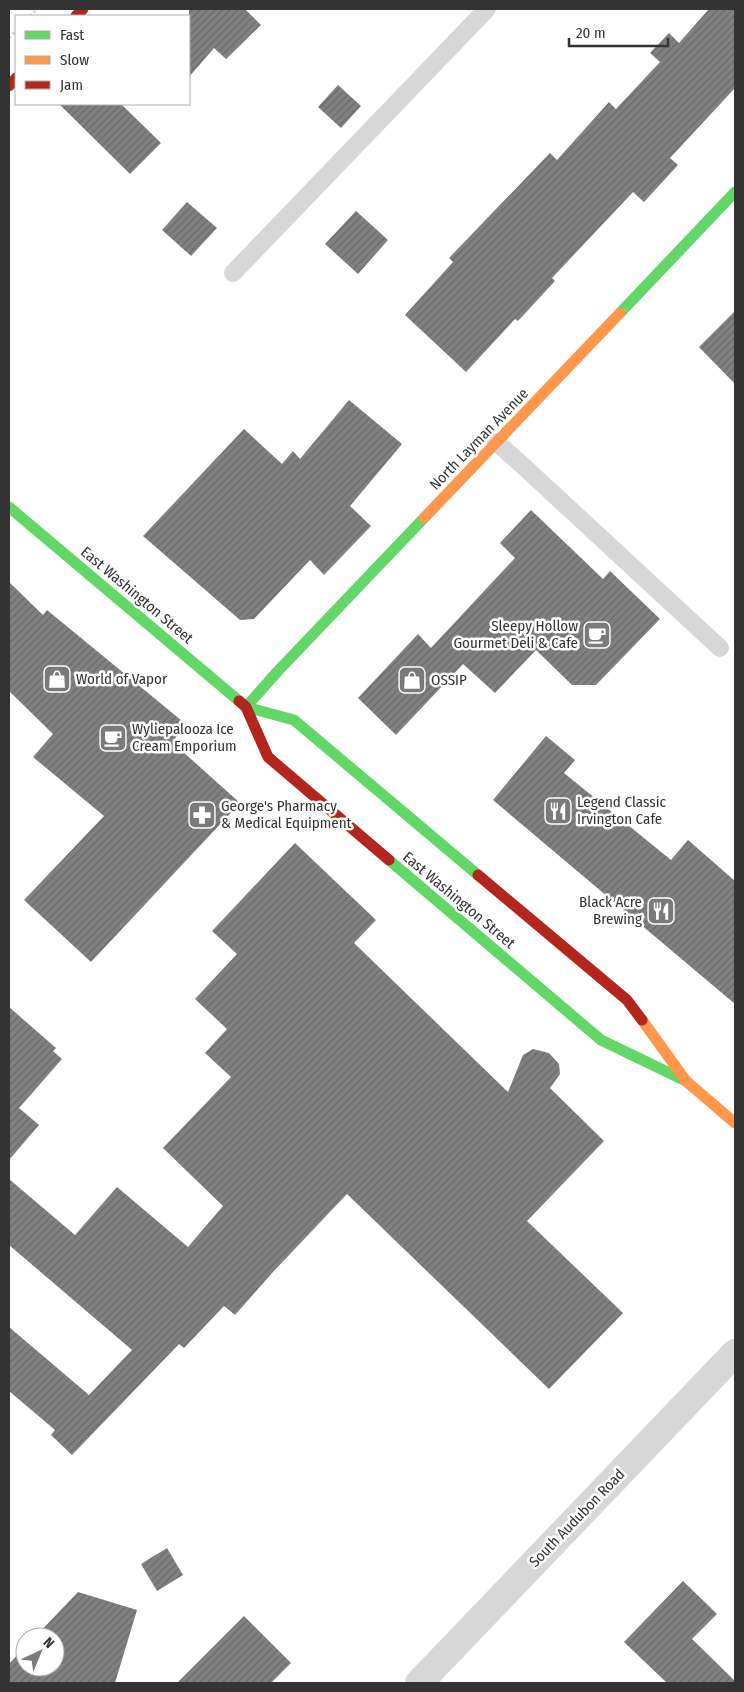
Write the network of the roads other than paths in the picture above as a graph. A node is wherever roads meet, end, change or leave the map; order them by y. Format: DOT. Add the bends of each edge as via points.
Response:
graph roads {
  1 [pos="487,9"];
  2 [pos="735,192"];
  3 [pos="233,273"];
  4 [pos="496,442"];
  5 [pos="9,508"];
  6 [pos="720,648"];
  7 [pos="246,707"];
  8 [pos="686,1082"];
  9 [pos="735,1123"];
  10 [pos="735,1353"];
  11 [pos="419,1683"];
  1 -- 3 [label="lane"];
  2 -- 4 [label="main road, North Layman Avenue"];
  4 -- 6 [label="lane"];
  4 -- 7 [label="main road, North Layman Avenue"];
  5 -- 7 [label="main road, East Washington Street"];
  7 -- 8 [label="main road, East Washington Street" via="294,720 627,1000"];
  7 -- 8 [label="main road, East Washington Street" via="268,757 601,1040"];
  8 -- 9 [label="main road, East Washington Street"];
  10 -- 11 [label="street, South Audubon Road"];
}
